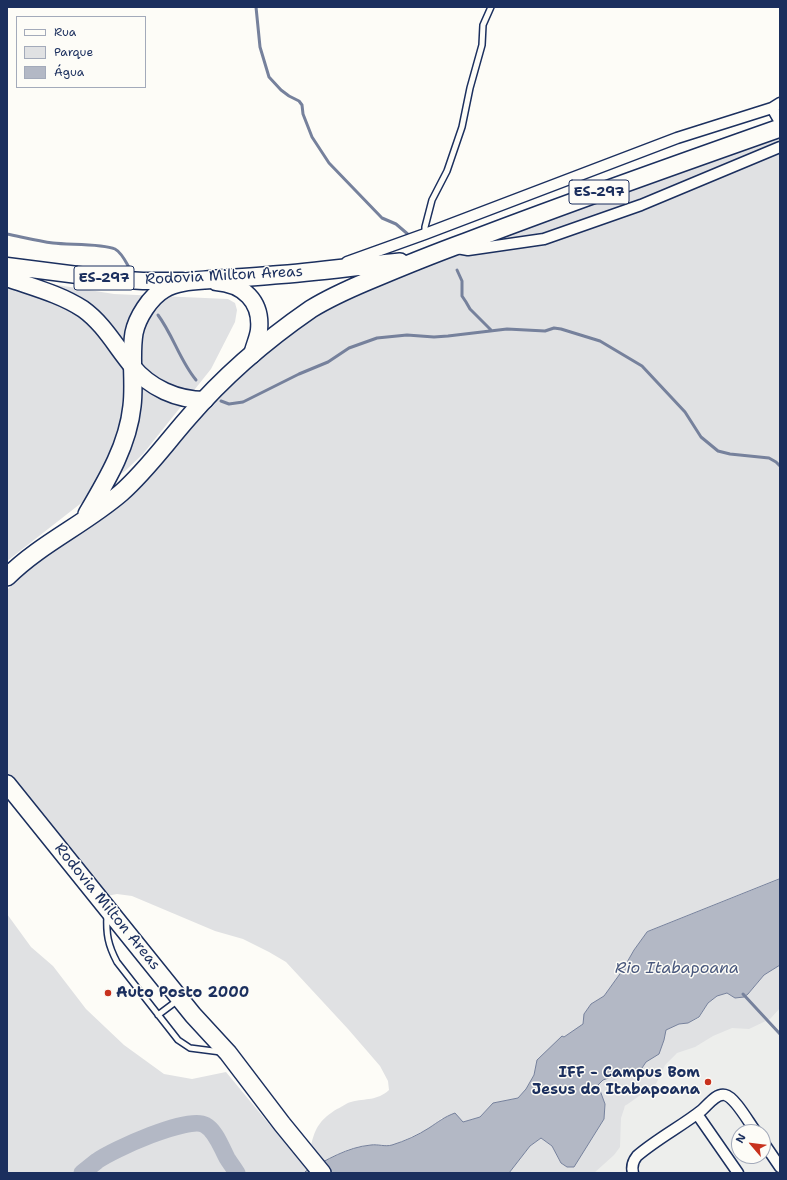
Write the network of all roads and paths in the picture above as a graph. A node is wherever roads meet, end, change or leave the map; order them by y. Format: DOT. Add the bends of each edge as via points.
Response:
graph roads {
  1 [pos="492,7"];
  2 [pos="776,105"];
  3 [pos="780,122"];
  4 [pos="780,128"];
  5 [pos="780,147"];
  6 [pos="425,234"];
  7 [pos="451,248"];
  8 [pos="418,260"];
  9 [pos="7,266"];
  10 [pos="326,270"];
  11 [pos="7,278"];
  12 [pos="201,280"];
  13 [pos="252,354"];
  14 [pos="133,367"];
  15 [pos="204,400"];
  16 [pos="83,521"];
  17 [pos="7,577"];
  18 [pos="7,784"];
  19 [pos="108,908"];
  20 [pos="180,999"];
  21 [pos="158,1015"];
  22 [pos="228,1053"];
  23 [pos="697,1114"];
  24 [pos="750,1124"];
  25 [pos="771,1154"];
  26 [pos="780,1167"];
  27 [pos="322,1173"];
  28 [pos="634,1173"];
  29 [pos="738,1173"];
  1 -- 6 [label="lane" via="483,25 482,45 462,127 447,171 432,200"];
  2 -- 3 [label="street"];
  2 -- 6 [label="street" via="677,138"];
  4 -- 7 [label="highway, Rodovia Milton Areas / ES-297"];
  5 -- 7 [label="street" via="640,205 544,239 468,250"];
  6 -- 10 [label="street"];
  7 -- 8 [label="highway, Rodovia Milton Areas / ES-297"];
  8 -- 10 [label="highway, Rodovia Milton Areas / ES-297"];
  8 -- 13 [label="highway, Rodovia Milton Areas / ES-297" via="351,288 313,308"];
  9 -- 12 [label="main road, Rodovia Milton Areas / ES-297" via="134,281"];
  10 -- 12 [label="highway, Rodovia Milton Areas / ES-297"];
  11 -- 14 [label="main road, ES-297" via="61,297 83,310 99,323"];
  12 -- 13 [label="main road, ES-297" via="236,286 248,294 258,316 259,329"];
  12 -- 14 [label="highway, ES-297" via="175,284 162,290 146,307 135,331"];
  13 -- 15 [label="highway, Rodovia Milton Areas / ES-297"];
  14 -- 15 [label="main road, ES-297" via="153,385 166,392 193,400"];
  14 -- 16 [label="highway" via="132,406 128,427 107,479"];
  15 -- 16 [label="highway, Rodovia Milton Areas" via="153,461 120,493"];
  16 -- 17 [label="highway" via="33,554"];
  18 -- 19 [label="highway, Rodovia Milton Areas"];
  19 -- 20 [label="highway, Rodovia Milton Areas"];
  19 -- 21 [label="lane" via="107,939 111,951"];
  20 -- 21 [label="lane"];
  20 -- 22 [label="highway, Rodovia Milton Areas"];
  21 -- 22 [label="lane" via="184,1045"];
  22 -- 27 [label="highway, Rodovia Milton Areas"];
  23 -- 24 [label="street" via="719,1095 726,1095 736,1103"];
  23 -- 28 [label="street" via="637,1156 632,1166"];
  23 -- 29 [label="street"];
  25 -- 26 [label="street"];
}
